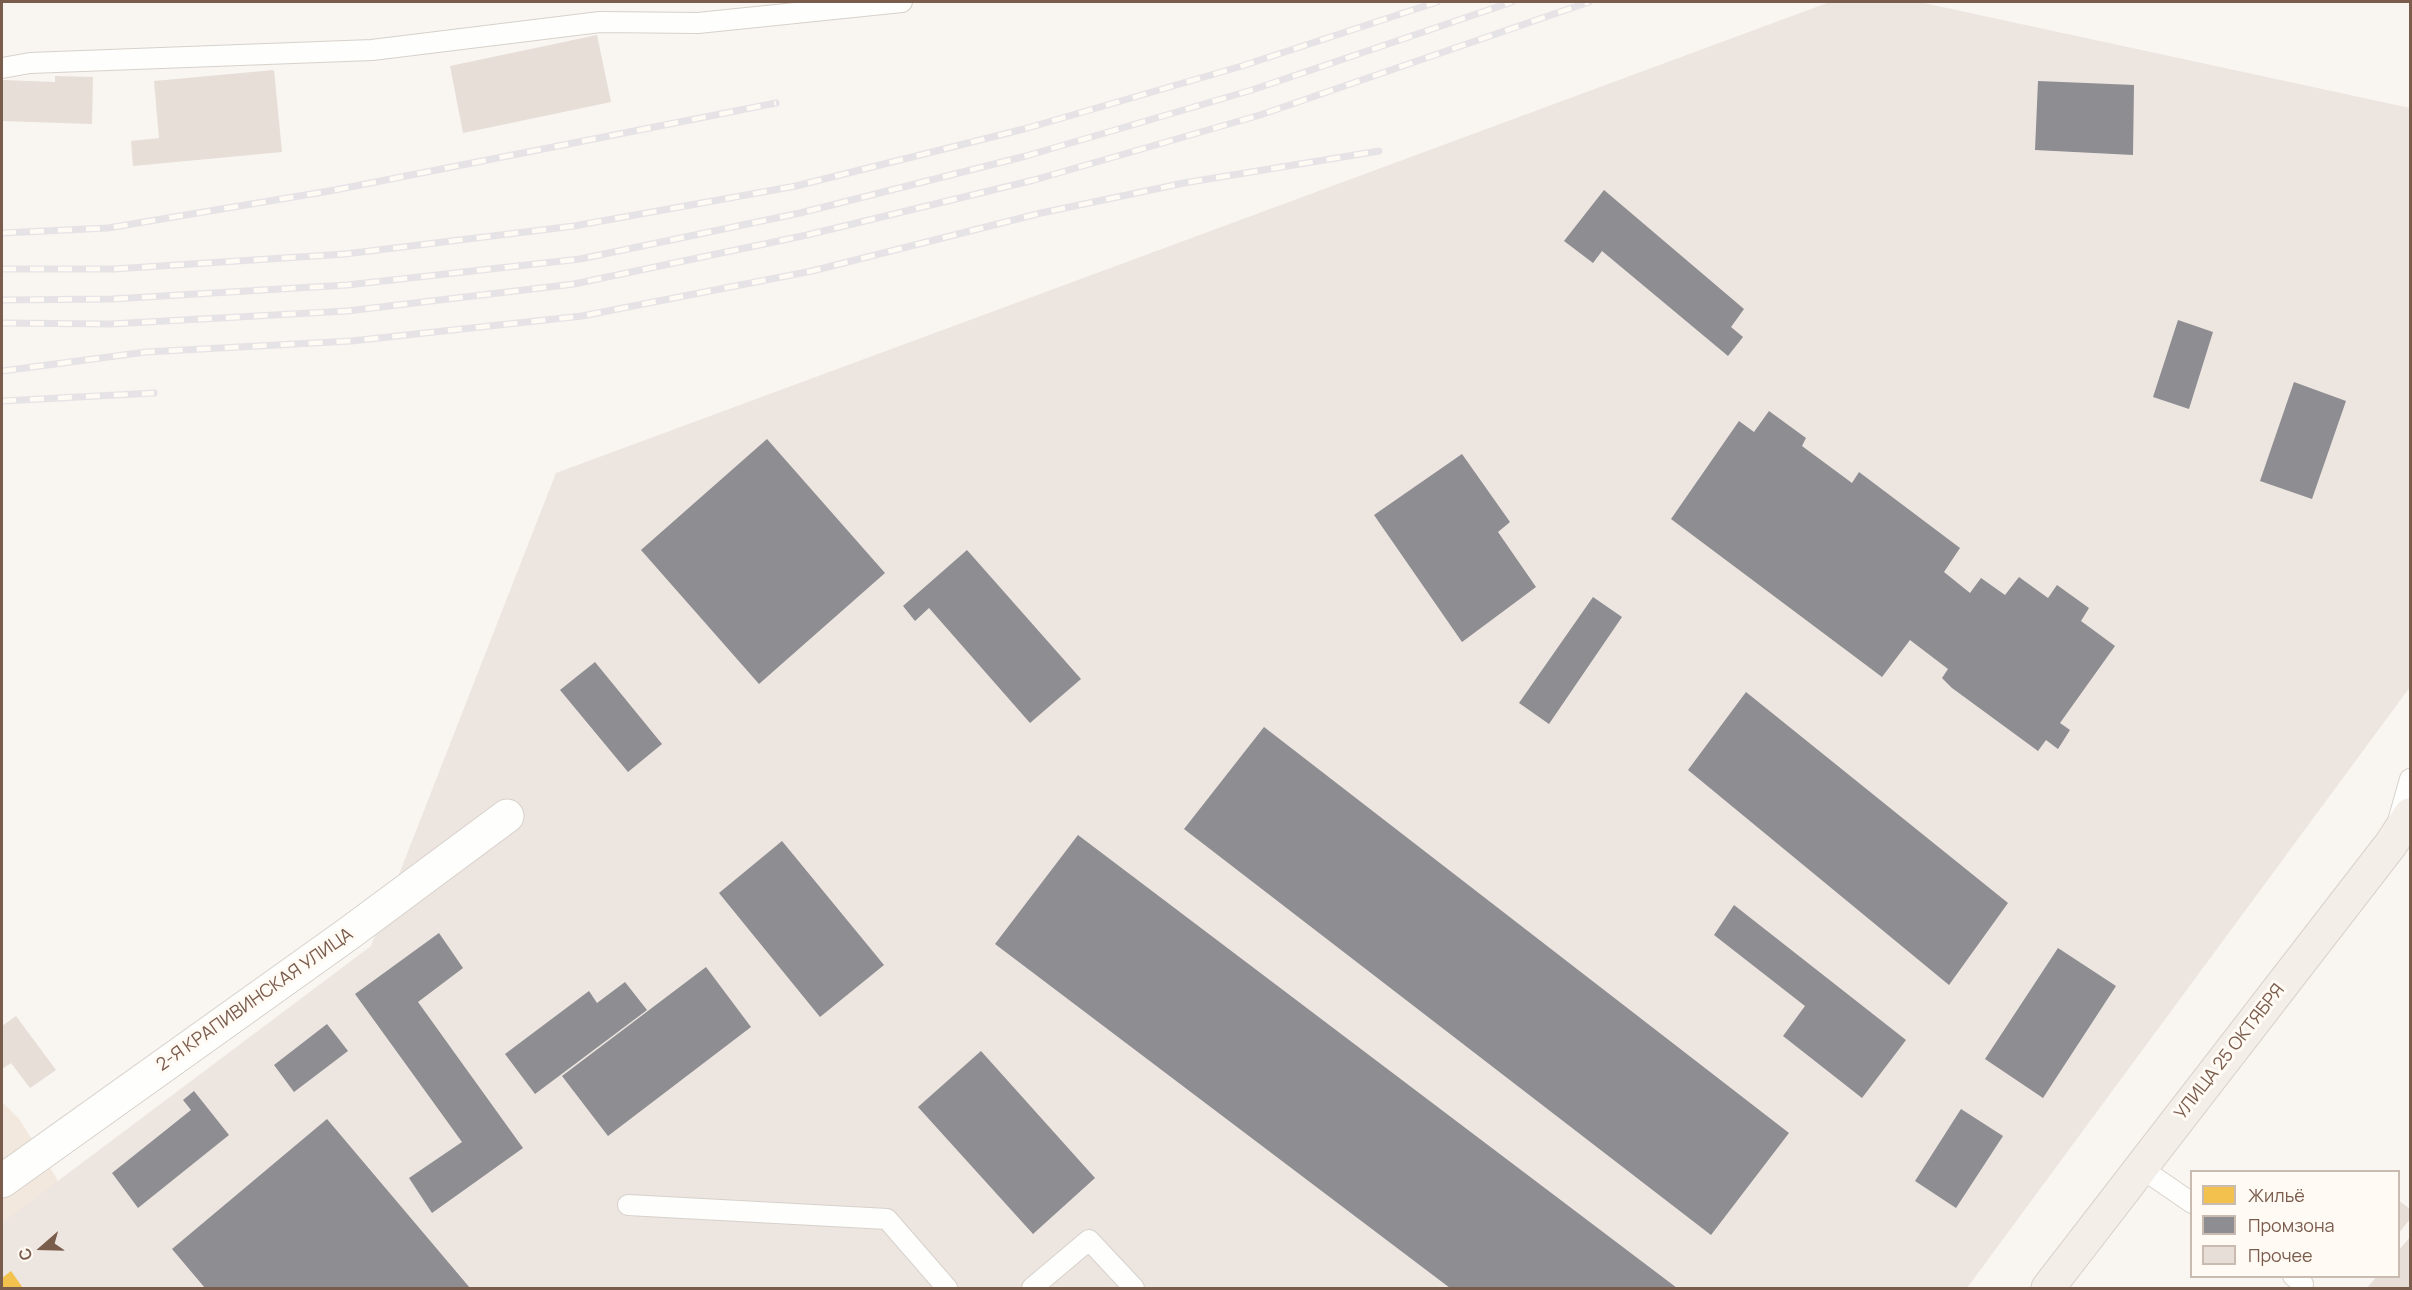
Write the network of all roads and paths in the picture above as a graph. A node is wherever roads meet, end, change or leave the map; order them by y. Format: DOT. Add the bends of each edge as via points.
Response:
graph roads {
  1 [pos="902,2"];
  2 [pos="2,68"];
  3 [pos="2410,779"];
  4 [pos="2410,815"];
  5 [pos="507,816"];
  6 [pos="2391,844"];
  7 [pos="2141,1168"];
  8 [pos="2,1181"];
  9 [pos="2190,1202"];
  10 [pos="627,1206"];
  11 [pos="947,1288"];
  12 [pos="1032,1288"];
  13 [pos="1134,1288"];
  14 [pos="2048,1288"];
  1 -- 2 [label="lane" via="698,23 600,22 372,50 30,63"];
  3 -- 6 [label="lane"];
  4 -- 6 [label="main road, УЛИЦА 25 ОКТЯБРЯ"];
  5 -- 8 [label="street, 2-Я КРАПИВИНСКАЯ УЛИЦА"];
  6 -- 7 [label="main road, УЛИЦА 25 ОКТЯБРЯ"];
  7 -- 9 [label="lane"];
  7 -- 14 [label="main road, УЛИЦА 25 ОКТЯБРЯ"];
  10 -- 11 [label="lane" via="887,1219"];
  12 -- 13 [label="lane" via="1089,1240"];
}
